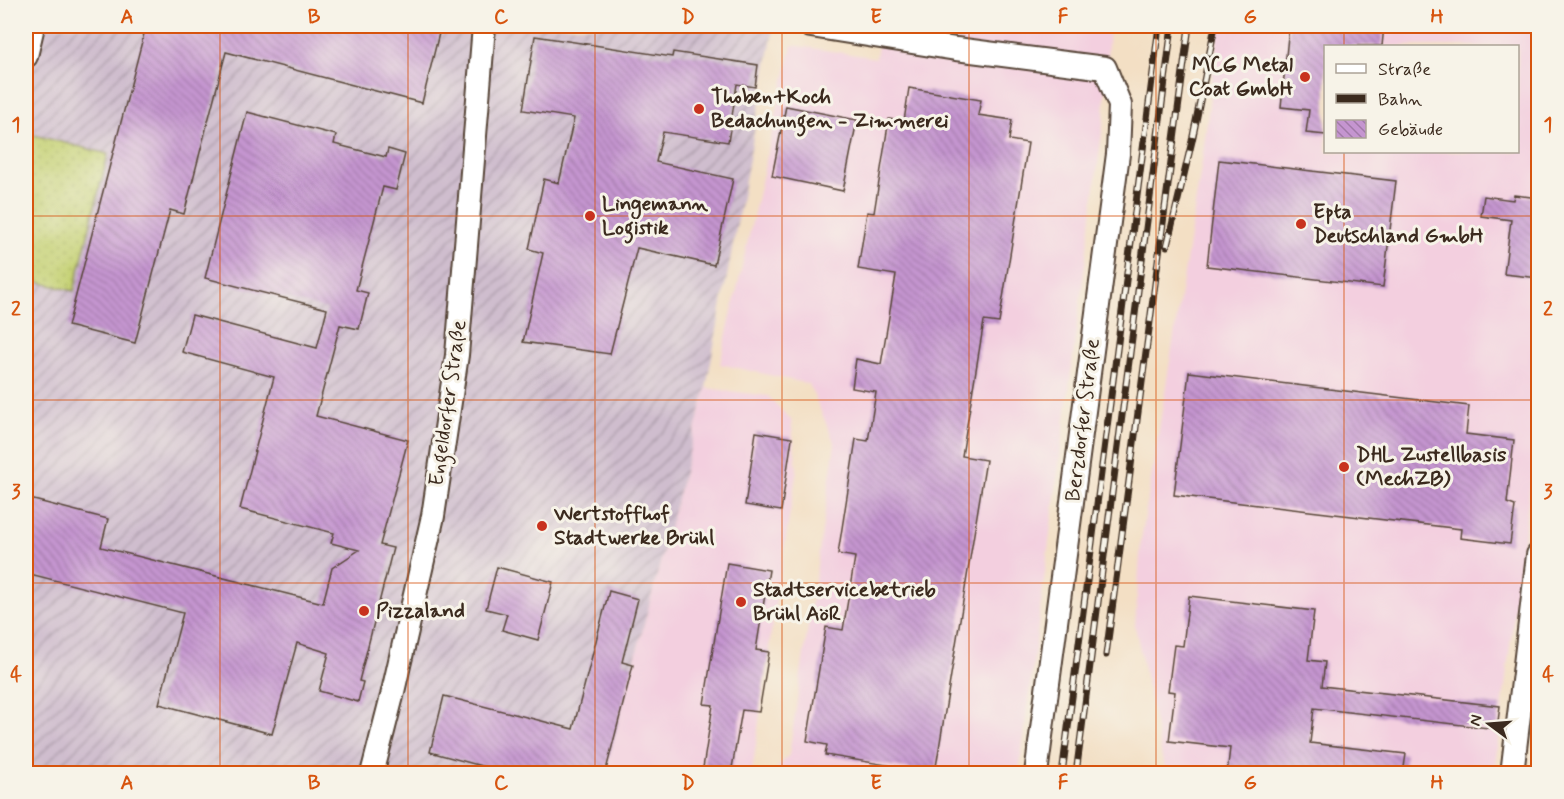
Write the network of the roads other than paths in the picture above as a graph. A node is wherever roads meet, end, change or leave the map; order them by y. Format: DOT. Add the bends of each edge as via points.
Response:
graph roads {
  1 [pos="33,26"];
  2 [pos="484,26"];
  3 [pos="811,26"];
  4 [pos="26,56"];
  5 [pos="1539,555"];
  6 [pos="372,774"];
  7 [pos="1036,774"];
  8 [pos="1512,774"];
  1 -- 4 [label="street"];
  2 -- 6 [label="street, Engeldorfer Straße" via="456,363 433,516"];
  3 -- 7 [label="street, Berzdorfer Straße" via="1106,68 1120,105 1118,154"];
  5 -- 8 [label="street"];
}
